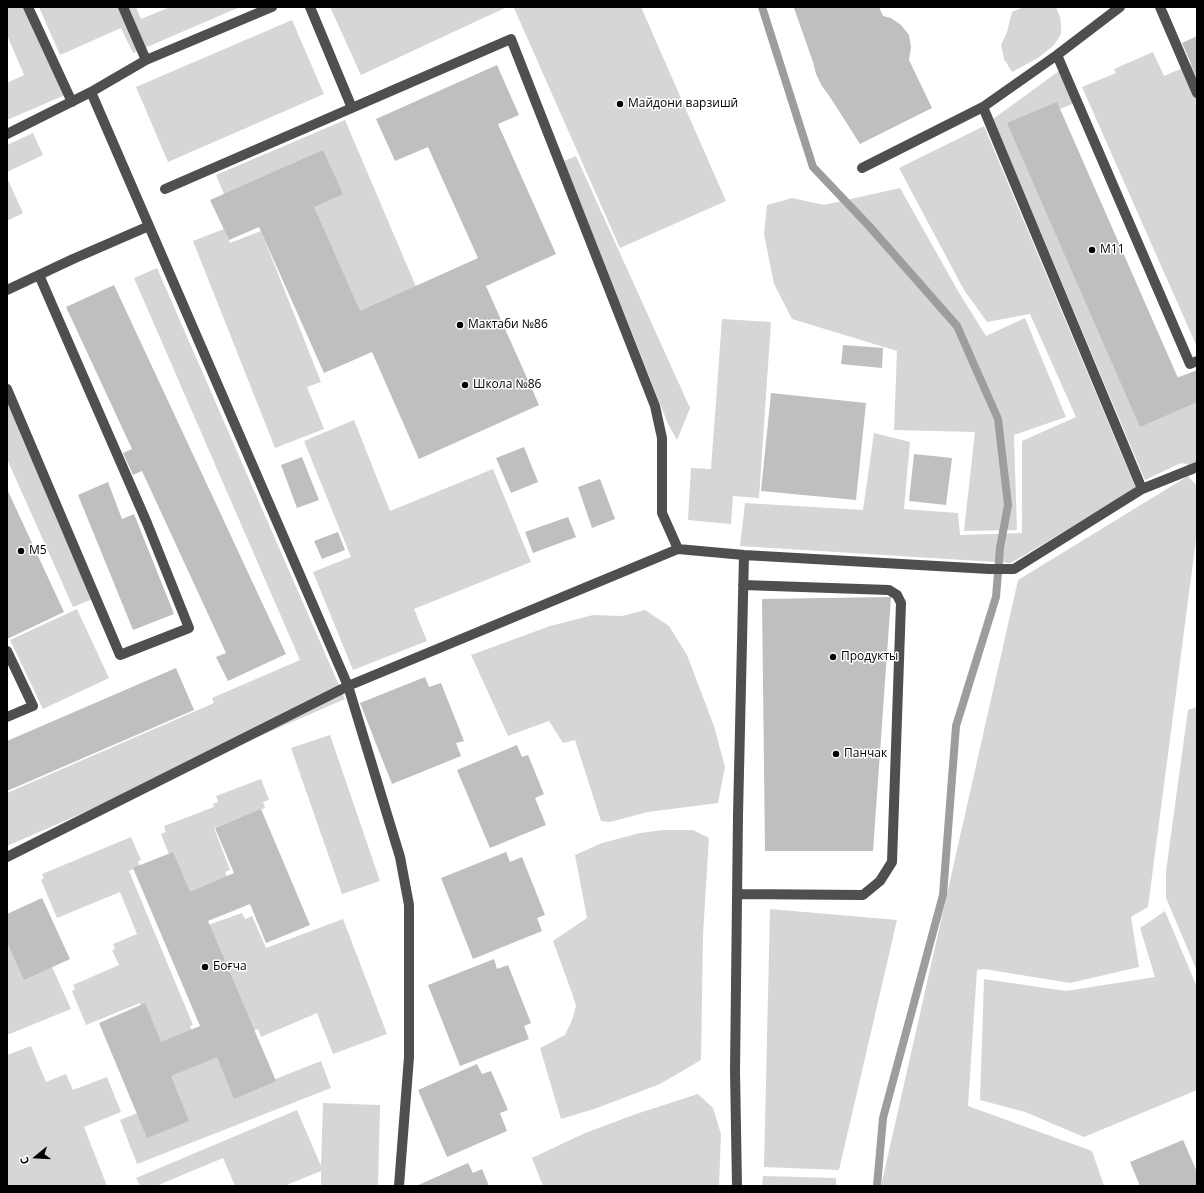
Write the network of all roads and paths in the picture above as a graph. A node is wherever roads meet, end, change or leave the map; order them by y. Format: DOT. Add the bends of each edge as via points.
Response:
graph roads {
  1 [pos="28,7"];
  2 [pos="123,7"];
  3 [pos="272,7"];
  4 [pos="310,7"];
  5 [pos="1120,7"];
  6 [pos="1160,7"];
  7 [pos="249,12"];
  8 [pos="1057,55"];
  9 [pos="146,60"];
  10 [pos="92,92"];
  11 [pos="1197,93"];
  12 [pos="72,102"];
  13 [pos="983,107"];
  14 [pos="352,108"];
  15 [pos="7,134"];
  16 [pos="862,168"];
  17 [pos="166,189"];
  18 [pos="149,226"];
  19 [pos="38,275"];
  20 [pos="7,290"];
  21 [pos="1197,361"];
  22 [pos="7,389"];
  23 [pos="1197,467"];
  24 [pos="1142,488"];
  25 [pos="678,549"];
  26 [pos="744,556"];
  27 [pos="743,585"];
  28 [pos="7,651"];
  29 [pos="348,686"];
  30 [pos="7,717"];
  31 [pos="7,858"];
  32 [pos="737,894"];
  33 [pos="400,1186"];
  34 [pos="737,1186"];
  1 -- 12 [label="lane"];
  2 -- 9 [label="lane"];
  3 -- 7 [label="lane"];
  4 -- 14 [label="lane"];
  5 -- 8 [label="lane"];
  6 -- 11 [label="lane"];
  7 -- 9 [label="lane"];
  8 -- 13 [label="lane"];
  8 -- 21 [label="lane" via="1190,364"];
  9 -- 10 [label="lane"];
  10 -- 12 [label="lane"];
  10 -- 18 [label="lane"];
  12 -- 15 [label="lane"];
  13 -- 16 [label="lane"];
  13 -- 24 [label="lane"];
  14 -- 17 [label="lane"];
  14 -- 25 [label="lane" via="511,39 655,406 662,438 662,513"];
  18 -- 19 [label="lane"];
  18 -- 29 [label="lane"];
  19 -- 20 [label="lane"];
  19 -- 22 [label="lane" via="147,523 189,628 120,655"];
  23 -- 24 [label="lane"];
  24 -- 26 [label="lane" via="1014,569"];
  25 -- 26 [label="lane"];
  25 -- 29 [label="lane"];
  26 -- 27 [label="lane"];
  27 -- 32 [label="lane"];
  27 -- 32 [label="lane" via="889,590 897,595 901,603 892,862 880,881 863,895"];
  28 -- 30 [label="lane" via="33,706"];
  29 -- 31 [label="lane"];
  29 -- 33 [label="lane" via="400,857 409,905 409,1057"];
  32 -- 34 [label="lane"];
}
